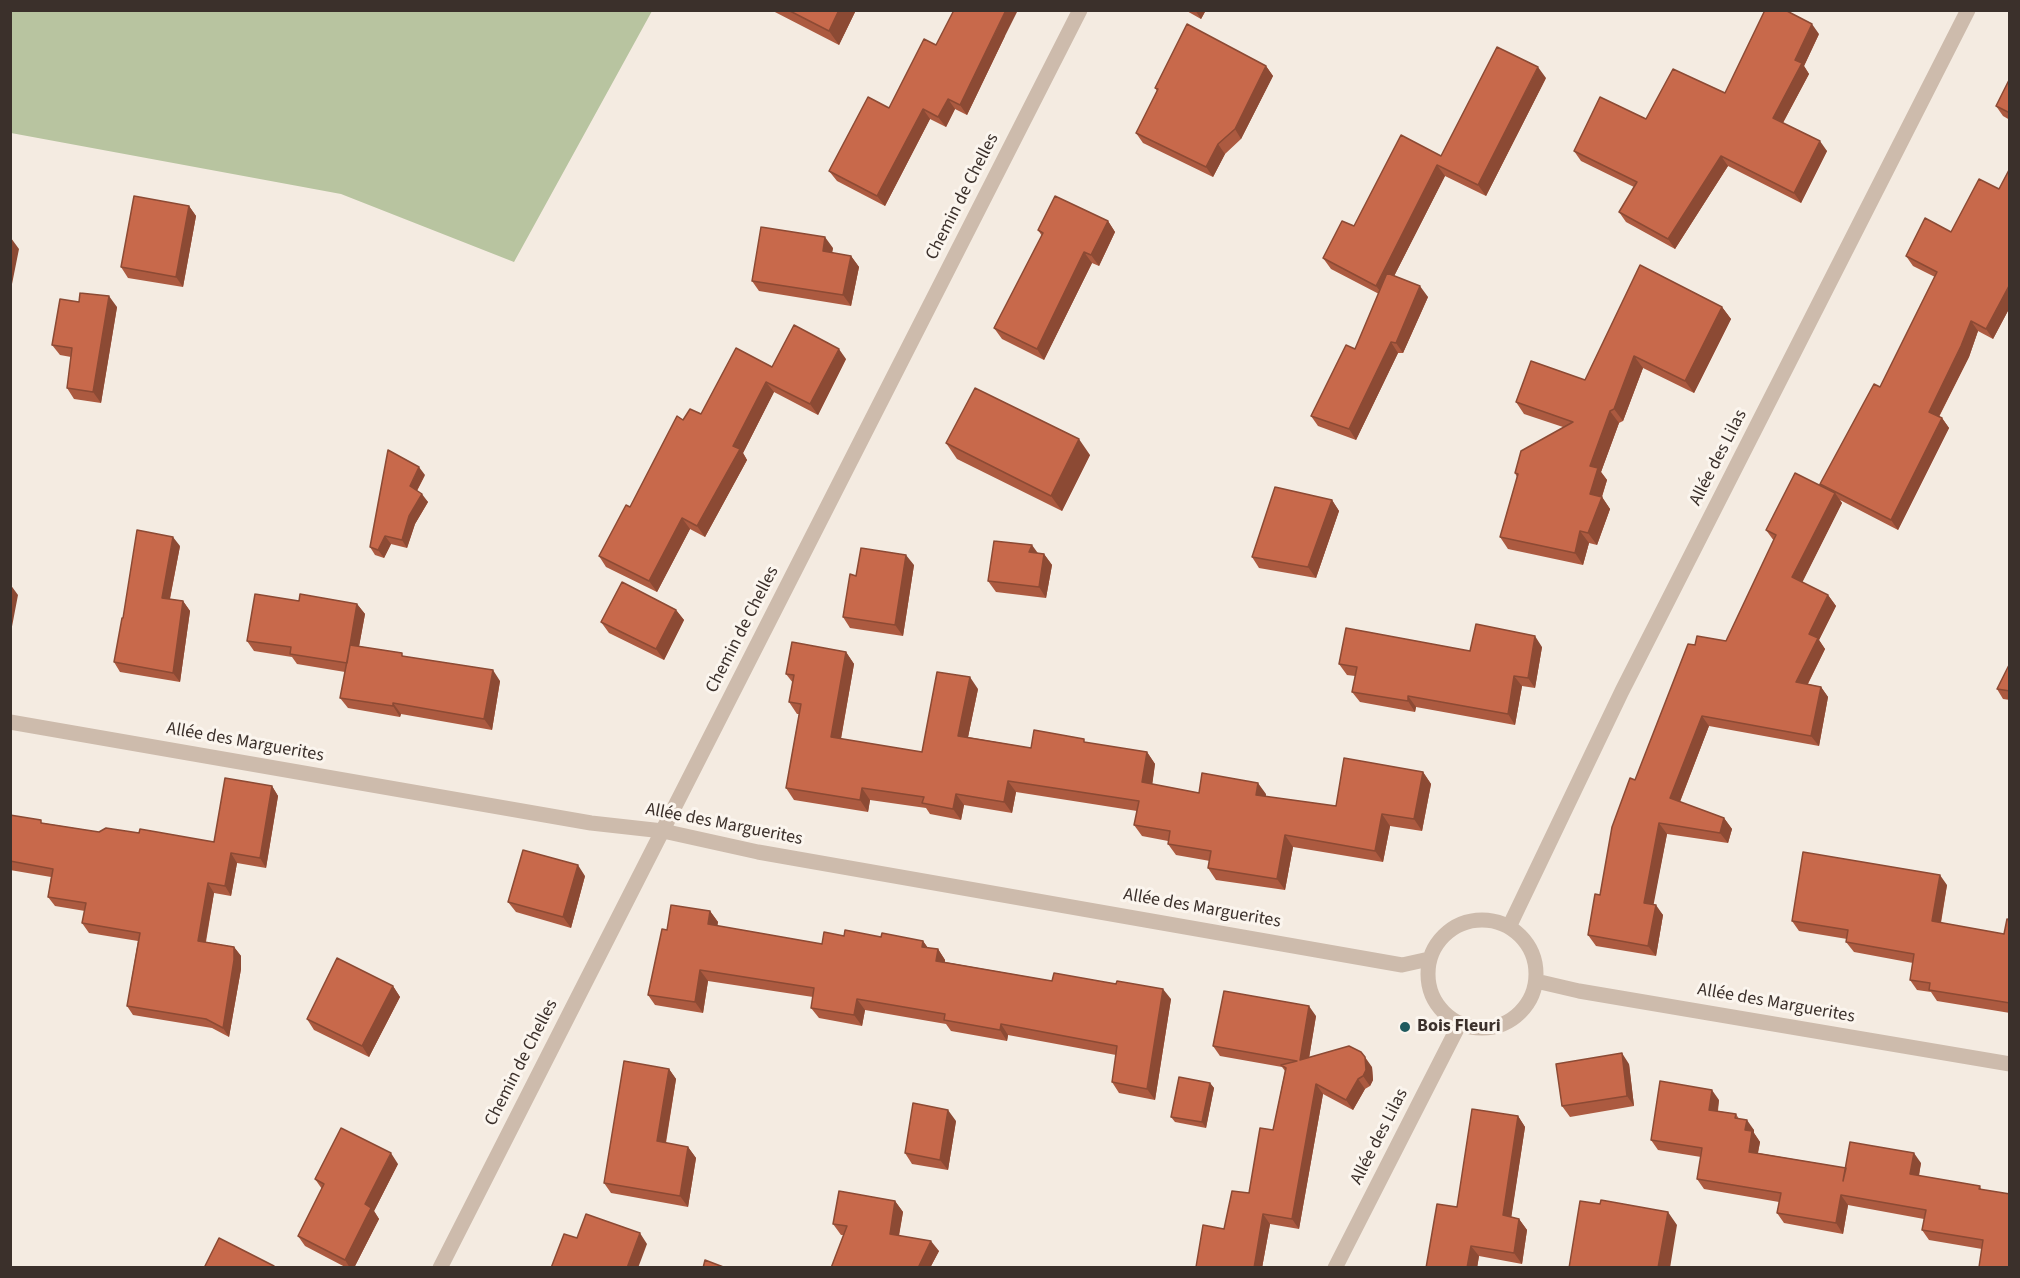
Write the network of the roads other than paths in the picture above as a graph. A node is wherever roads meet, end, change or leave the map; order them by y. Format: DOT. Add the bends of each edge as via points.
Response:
graph roads {
  1 [pos="1080,10"];
  2 [pos="1968,10"];
  3 [pos="10,722"];
  4 [pos="663,831"];
  5 [pos="1509,927"];
  6 [pos="1429,959"];
  7 [pos="1536,981"];
  8 [pos="1460,1023"];
  9 [pos="2010,1064"];
  10 [pos="441,1268"];
  11 [pos="1335,1268"];
  1 -- 4 [label="street, Chemin de Chelles"];
  2 -- 5 [label="street, Allée des Lilas" via="1622,691"];
  3 -- 4 [label="street, Allée des Marguerites" via="591,823"];
  4 -- 6 [label="street, Allée des Marguerites" via="758,852 1402,964"];
  4 -- 10 [label="street, Chemin de Chelles"];
  5 -- 6 [label="street" via="1490,920 1452,928 1438,941"];
  5 -- 7 [label="street" via="1525,940 1535,960"];
  6 -- 8 [label="street" via="1427,978 1432,997"];
  7 -- 8 [label="street" via="1531,998 1508,1022 1476,1028"];
  7 -- 9 [label="street, Allée des Marguerites"];
  8 -- 11 [label="street, Allée des Lilas"];
}
